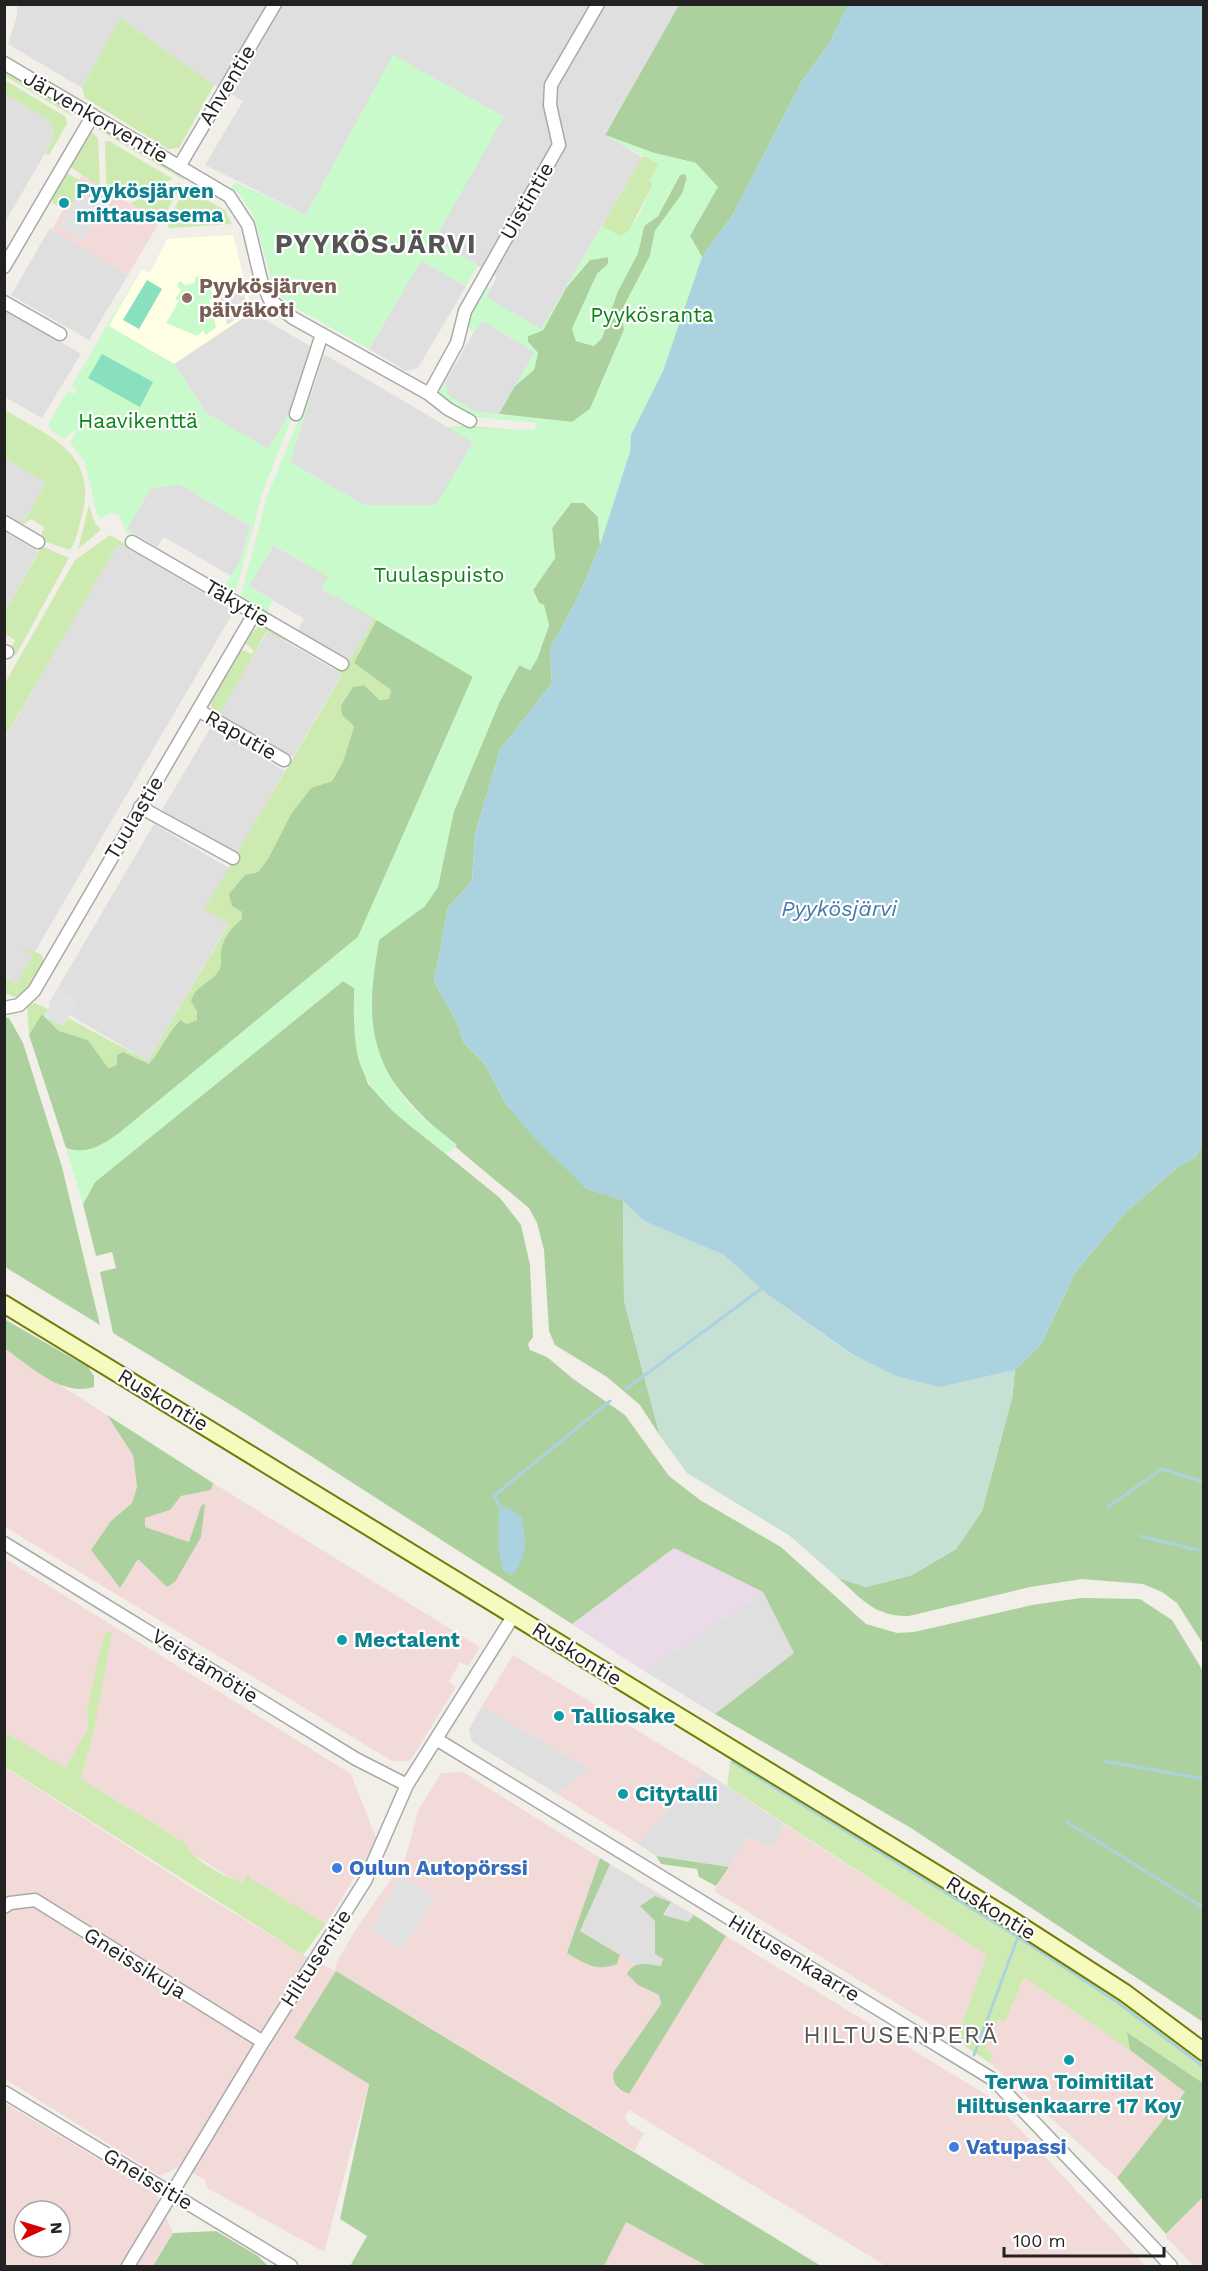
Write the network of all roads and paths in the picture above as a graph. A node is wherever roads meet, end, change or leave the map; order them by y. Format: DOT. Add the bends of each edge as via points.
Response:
graph roads {
  1 [pos="275,4"];
  2 [pos="598,4"];
  3 [pos="4,63"];
  4 [pos="93,115"];
  5 [pos="180,165"];
  6 [pos="4,267"];
  7 [pos="4,302"];
  8 [pos="60,334"];
  9 [pos="321,334"];
  10 [pos="429,394"];
  11 [pos="296,414"];
  12 [pos="470,421"];
  13 [pos="4,522"];
  14 [pos="38,542"];
  15 [pos="132,542"];
  16 [pos="254,614"];
  17 [pos="342,664"];
  18 [pos="198,710"];
  19 [pos="284,760"];
  20 [pos="140,807"];
  21 [pos="233,858"];
  22 [pos="4,1008"];
  23 [pos="4,1304"];
  24 [pos="4,1543"];
  25 [pos="514,1615"];
  26 [pos="436,1738"];
  27 [pos="407,1785"];
  28 [pos="4,1907"];
  29 [pos="263,2042"];
  30 [pos="1203,2052"];
  31 [pos="4,2092"];
  32 [pos="172,2193"];
  33 [pos="128,2266"];
  34 [pos="291,2266"];
  35 [pos="1171,2266"];
  1 -- 5 [label="street, Ahventie"];
  2 -- 10 [label="street, Uistintie" via="551,85 550,105 559,145 465,311 457,343"];
  3 -- 4 [label="street, Järvenkorventie"];
  4 -- 5 [label="street, Järvenkorventie"];
  4 -- 6 [label="street"];
  5 -- 9 [label="street, Järvenkorventie" via="229,196 248,225 261,280 270,300"];
  7 -- 8 [label="street"];
  9 -- 10 [label="street, Järvenkorventie"];
  9 -- 11 [label="street"];
  10 -- 12 [label="street, Järvenkorventie"];
  13 -- 14 [label="street"];
  15 -- 16 [label="street, Täkytie"];
  16 -- 17 [label="street, Täkytie"];
  16 -- 18 [label="street, Tuulastie"];
  18 -- 19 [label="street, Raputie"];
  18 -- 20 [label="street, Tuulastie"];
  20 -- 21 [label="street"];
  20 -- 22 [label="street, Tuulastie" via="30,996 13,1008"];
  23 -- 25 [label="main road, Ruskontie"];
  24 -- 27 [label="street, Veistämötie" via="356,1759"];
  25 -- 26 [label="street, Hiltusentie"];
  25 -- 30 [label="main road, Ruskontie" via="1025,1928 1125,1993"];
  26 -- 27 [label="street, Hiltusentie"];
  26 -- 35 [label="street, Hiltusenkaarre" via="994,2080"];
  27 -- 29 [label="street, Hiltusentie" via="365,1881"];
  28 -- 29 [label="street, Gneissikuja" via="34,1900"];
  29 -- 32 [label="street, Hiltusentie"];
  31 -- 32 [label="street, Gneissitie"];
  32 -- 33 [label="street, Hiltusentie"];
  32 -- 34 [label="street, Gneissitie"];
}
